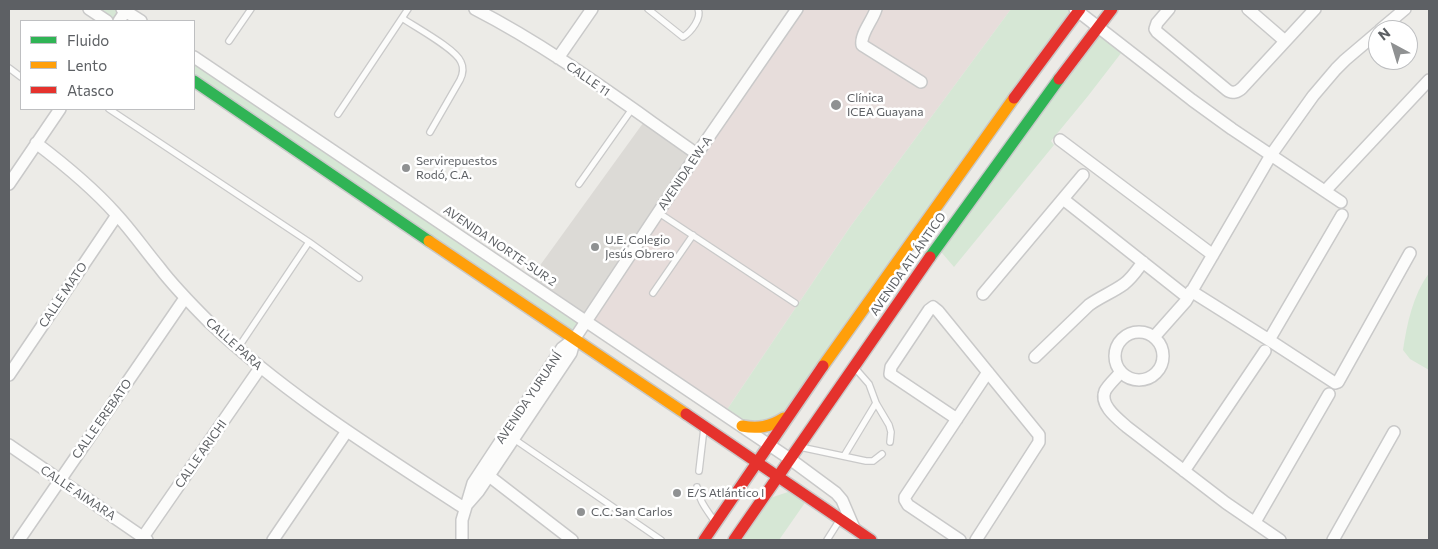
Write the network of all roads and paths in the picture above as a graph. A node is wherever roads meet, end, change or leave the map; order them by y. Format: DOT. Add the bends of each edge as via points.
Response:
graph roads {
  1 [pos="88,9"];
  2 [pos="251,9"];
  3 [pos="408,9"];
  4 [pos="475,9"];
  5 [pos="592,9"];
  6 [pos="648,9"];
  7 [pos="698,9"];
  8 [pos="797,9"];
  9 [pos="876,9"];
  10 [pos="1112,9"];
  11 [pos="1170,9"];
  12 [pos="1248,9"];
  13 [pos="1315,9"];
  14 [pos="1405,9"];
  15 [pos="125,10"];
  16 [pos="1078,10"];
  17 [pos="402,18"];
  18 [pos="105,20"];
  19 [pos="140,20"];
  20 [pos="1392,20"];
  21 [pos="1098,26"];
  22 [pos="229,41"];
  23 [pos="1285,41"];
  24 [pos="1368,41"];
  25 [pos="195,58"];
  26 [pos="558,58"];
  27 [pos="9,68"];
  28 [pos="20,75"];
  29 [pos="1429,80"];
  30 [pos="195,82"];
  31 [pos="921,82"];
  32 [pos="632,109"];
  33 [pos="59,110"];
  34 [pos="111,110"];
  35 [pos="338,114"];
  36 [pos="430,132"];
  37 [pos="1060,140"];
  38 [pos="36,143"];
  39 [pos="697,154"];
  40 [pos="1271,155"];
  41 [pos="1084,175"];
  42 [pos="9,184"];
  43 [pos="579,184"];
  44 [pos="1325,191"];
  45 [pos="1063,199"];
  46 [pos="1341,202"];
  47 [pos="659,213"];
  48 [pos="117,215"];
  49 [pos="1342,215"];
  50 [pos="693,235"];
  51 [pos="309,242"];
  52 [pos="1410,253"];
  53 [pos="1213,255"];
  54 [pos="1143,262"];
  55 [pos="359,278"];
  56 [pos="653,293"];
  57 [pos="983,294"];
  58 [pos="1189,294"];
  59 [pos="185,298"];
  60 [pos="795,302"];
  61 [pos="587,321"];
  62 [pos="1154,337"];
  63 [pos="575,338"];
  64 [pos="1269,340"];
  65 [pos="238,348"];
  66 [pos="1265,351"];
  67 [pos="1035,357"];
  68 [pos="854,366"];
  69 [pos="260,368"];
  70 [pos="988,372"];
  71 [pos="1120,373"];
  72 [pos="9,375"];
  73 [pos="1329,394"];
  74 [pos="876,403"];
  75 [pos="790,413"];
  76 [pos="957,419"];
  77 [pos="704,426"];
  78 [pos="742,426"];
  79 [pos="347,431"];
  80 [pos="1394,432"];
  81 [pos="514,439"];
  82 [pos="890,442"];
  83 [pos="769,444"];
  84 [pos="9,445"];
  85 [pos="798,447"];
  86 [pos="882,454"];
  87 [pos="844,456"];
  88 [pos="790,458"];
  89 [pos="757,462"];
  90 [pos="699,470"];
  91 [pos="1184,471"];
  92 [pos="489,476"];
  93 [pos="779,476"];
  94 [pos="59,480"];
  95 [pos="696,487"];
  96 [pos="809,497"];
  97 [pos="758,506"];
  98 [pos="464,508"];
  99 [pos="841,519"];
  100 [pos="1255,522"];
  101 [pos="716,523"];
  102 [pos="854,528"];
  103 [pos="144,539"];
  104 [pos="18,540"];
  105 [pos="273,540"];
  106 [pos="462,540"];
  107 [pos="572,540"];
  108 [pos="661,540"];
  109 [pos="704,540"];
  110 [pos="734,540"];
  111 [pos="827,540"];
  112 [pos="871,540"];
  113 [pos="960,540"];
  114 [pos="976,540"];
  115 [pos="1280,540"];
  116 [pos="1333,540"];
  1 -- 18 [label="street"];
  2 -- 22 [label="lane"];
  3 -- 17 [label="lane"];
  4 -- 26 [label="street, CALLE 11"];
  5 -- 26 [label="street"];
  6 -- 7 [label="lane" via="683,37 700,16"];
  8 -- 39 [label="street, AVENIDA EW-A"];
  9 -- 31 [label="street" via="861,40 862,45"];
  10 -- 21 [label="main road, AVENIDA ATLÁNTICO"];
  11 -- 23 [label="street" via="1156,23 1157,32 1229,92 1242,88"];
  12 -- 23 [label="street"];
  13 -- 23 [label="street"];
  14 -- 20 [label="street"];
  15 -- 19 [label="street"];
  16 -- 21 [label="street"];
  16 -- 75 [label="main road, AVENIDA ATLÁNTICO"];
  17 -- 35 [label="lane"];
  17 -- 36 [label="lane" via="456,54 463,66 460,80"];
  21 -- 40 [label="street" via="1192,100"];
  21 -- 68 [label="main road, AVENIDA ATLÁNTICO" via="936,246"];
  24 -- 40 [label="street" via="1336,69 1313,96"];
  25 -- 61 [label="street, AVENIDA NORTE-SUR 2"];
  26 -- 32 [label="street, CALLE 11"];
  27 -- 28 [label="lane"];
  29 -- 44 [label="street"];
  30 -- 63 [label="main road"];
  32 -- 39 [label="street, CALLE 11"];
  32 -- 43 [label="lane"];
  33 -- 38 [label="street"];
  34 -- 51 [label="lane"];
  37 -- 53 [label="street"];
  38 -- 42 [label="street"];
  38 -- 48 [label="street, CALLE PARA" via="98,194"];
  39 -- 47 [label="street, AVENIDA EW-A"];
  40 -- 44 [label="street"];
  40 -- 53 [label="street"];
  41 -- 45 [label="street"];
  44 -- 46 [label="street"];
  45 -- 54 [label="street"];
  45 -- 57 [label="street"];
  47 -- 50 [label="lane"];
  47 -- 61 [label="street, AVENIDA EW-A"];
  48 -- 59 [label="street, CALLE PARA"];
  48 -- 72 [label="street, CALLE MATO"];
  49 -- 64 [label="street"];
  50 -- 56 [label="lane"];
  50 -- 60 [label="lane"];
  51 -- 55 [label="lane"];
  51 -- 65 [label="lane"];
  52 -- 64 [label="street" via="1338,382 1333,382"];
  53 -- 58 [label="street"];
  54 -- 58 [label="street"];
  54 -- 67 [label="street" via="1131,277 1089,305"];
  58 -- 62 [label="street"];
  58 -- 64 [label="street"];
  59 -- 65 [label="street, CALLE PARA"];
  59 -- 94 [label="street, CALLE EREBATO"];
  61 -- 63 [label="street, AVENIDA EW-A"];
  61 -- 78 [label="street, AVENIDA NORTE-SUR 2"];
  62 -- 71 [label="street" via="1139,331 1124,336 1115,349 1114,358"];
  62 -- 71 [label="street" via="1160,342 1164,357 1158,372 1144,380 1127,378"];
  63 -- 77 [label="main road"];
  63 -- 81 [label="street, AVENIDA YURUANÍ" via="571,353"];
  63 -- 98 [label="street, AVENIDA YURUANÍ" via="562,348 519,406 473,483"];
  65 -- 69 [label="street, CALLE PARA"];
  66 -- 91 [label="street"];
  68 -- 74 [label="lane" via="869,384"];
  68 -- 85 [label="main road, AVENIDA ATLÁNTICO"];
  69 -- 79 [label="street, CALLE PARA"];
  69 -- 103 [label="street, CALLE ARICHI"];
  70 -- 76 [label="street"];
  70 -- 76 [label="street" via="938,311 931,307 891,367 890,374"];
  70 -- 114 [label="street" via="1040,439"];
  71 -- 91 [label="street" via="1106,389 1105,402 1126,427"];
  73 -- 100 [label="street"];
  74 -- 82 [label="lane" via="889,425"];
  74 -- 87 [label="lane"];
  75 -- 78 [label="main road" via="766,428"];
  75 -- 83 [label="main road, AVENIDA ATLÁNTICO"];
  76 -- 113 [label="street" via="905,500"];
  77 -- 89 [label="main road"];
  77 -- 90 [label="lane"];
  78 -- 83 [label="street, AVENIDA NORTE-SUR 2"];
  79 -- 98 [label="street, CALLE PARA"];
  79 -- 105 [label="street"];
  80 -- 116 [label="street"];
  81 -- 92 [label="street, AVENIDA YURUANÍ"];
  81 -- 108 [label="lane"];
  83 -- 88 [label="street, AVENIDA NORTE-SUR 2"];
  83 -- 89 [label="main road, AVENIDA ATLÁNTICO"];
  84 -- 94 [label="street, CALLE AIMARA"];
  85 -- 87 [label="lane"];
  85 -- 88 [label="main road, AVENIDA ATLÁNTICO"];
  86 -- 87 [label="lane" via="873,461"];
  88 -- 93 [label="main road, AVENIDA ATLÁNTICO"];
  88 -- 102 [label="street, AVENIDA NORTE-SUR 2" via="836,493"];
  89 -- 93 [label="main road"];
  89 -- 101 [label="main road, AVENIDA ATLÁNTICO"];
  91 -- 100 [label="street"];
  92 -- 98 [label="street, AVENIDA YURUANÍ"];
  92 -- 107 [label="street"];
  93 -- 96 [label="main road"];
  93 -- 97 [label="main road, AVENIDA ATLÁNTICO"];
  94 -- 103 [label="street, CALLE AIMARA"];
  94 -- 104 [label="street, CALLE EREBATO"];
  95 -- 101 [label="lane" via="698,496"];
  96 -- 97 [label="main road" via="788,492"];
  96 -- 99 [label="main road"];
  97 -- 110 [label="main road, AVENIDA ATLÁNTICO"];
  98 -- 106 [label="street, AVENIDA YURUANÍ"];
  99 -- 102 [label="main road"];
  99 -- 111 [label="lane"];
  100 -- 115 [label="street"];
  101 -- 109 [label="main road, AVENIDA ATLÁNTICO"];
  102 -- 112 [label="main road"];
}
